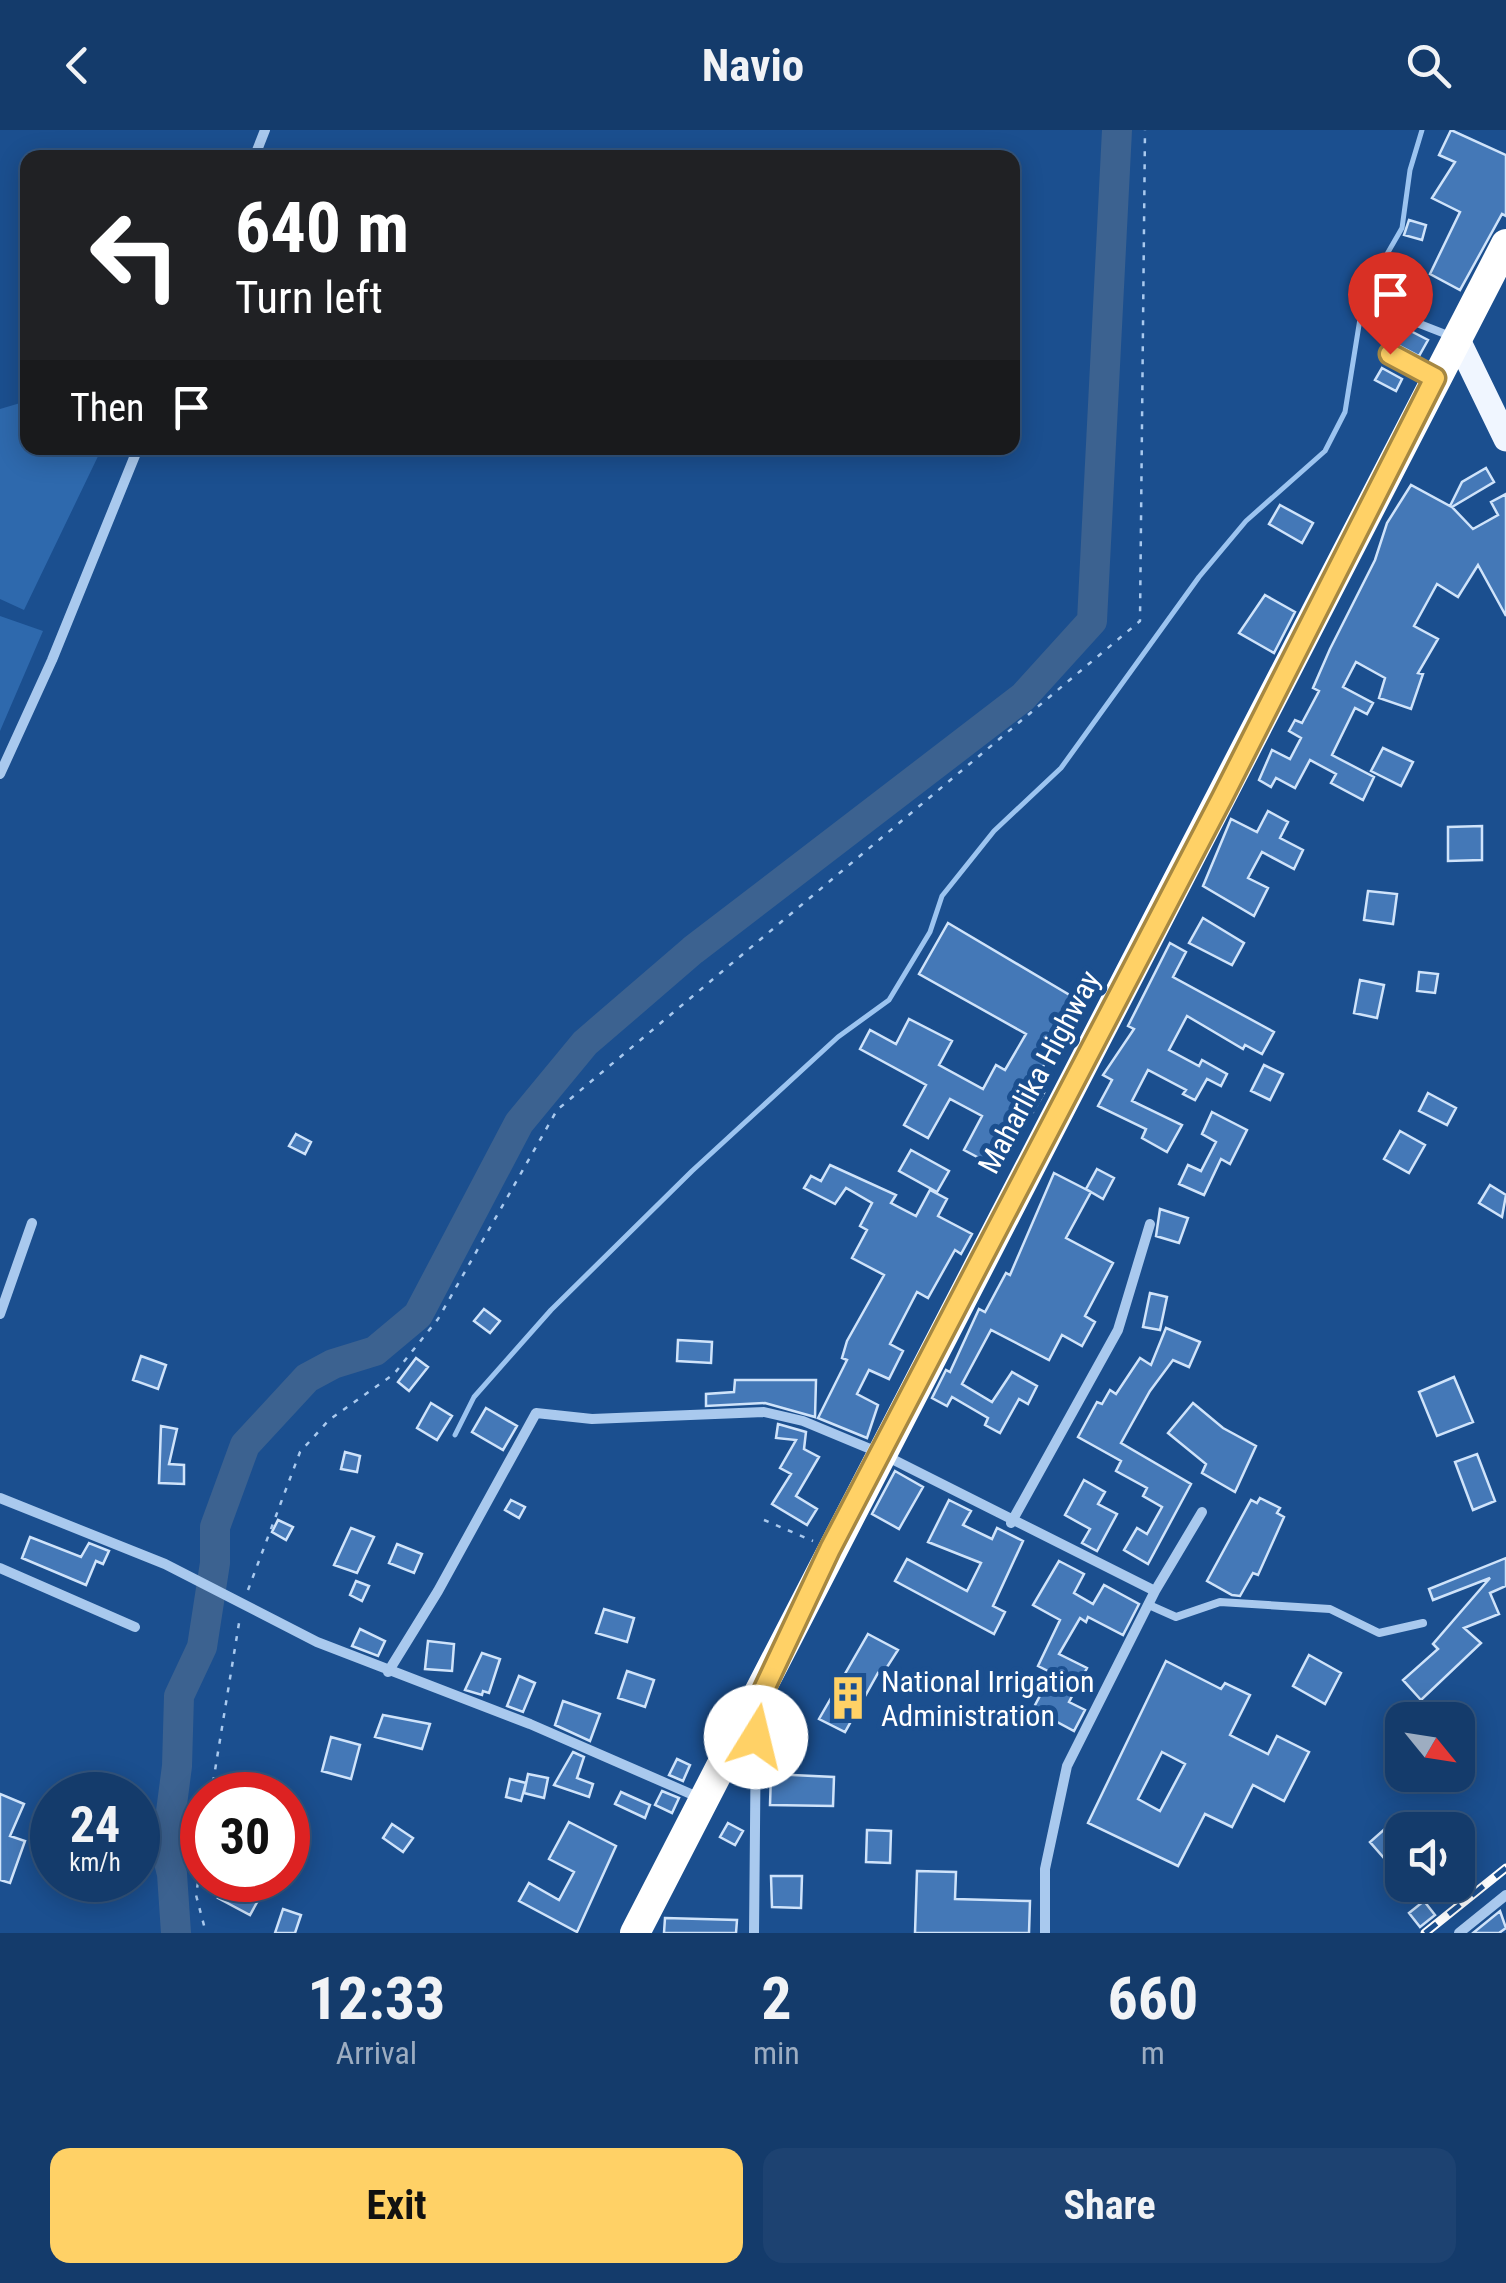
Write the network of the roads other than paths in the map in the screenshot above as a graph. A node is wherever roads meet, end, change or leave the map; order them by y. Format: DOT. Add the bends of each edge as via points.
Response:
graph roads {
  1 [pos="1506,244"];
  2 [pos="1457,338"];
  3 [pos="1435,378"];
  4 [pos="1506,439"];
  5 [pos="135,455"];
  6 [pos="0,774"];
  7 [pos="32,1224"];
  8 [pos="1150,1224"];
  9 [pos="0,1314"];
  10 [pos="880,1453"];
  11 [pos="0,1498"];
  12 [pos="1202,1512"];
  13 [pos="1011,1522"];
  14 [pos="0,1568"];
  15 [pos="1155,1591"];
  16 [pos="1150,1604"];
  17 [pos="1424,1623"];
  18 [pos="135,1627"];
  19 [pos="388,1672"];
  20 [pos="756,1706"];
  21 [pos="705,1800"];
  22 [pos="1506,1895"];
  23 [pos="635,1933"];
  24 [pos="754,1933"];
  25 [pos="1045,1933"];
  26 [pos="1459,1933"];
  1 -- 2 [label="highway, Maharlika Highway"];
  2 -- 3 [label="highway, Maharlika Highway"];
  2 -- 3 [label="lane" via="1399,316 1387,334 1390,354"];
  2 -- 4 [label="main road"];
  3 -- 10 [label="highway, Maharlika Highway"];
  5 -- 6 [label="street"];
  7 -- 9 [label="street"];
  8 -- 13 [label="street" via="1118,1330"];
  10 -- 13 [label="street"];
  10 -- 19 [label="street" via="764,1412 592,1419 536,1413"];
  10 -- 20 [label="highway, Maharlika Highway"];
  11 -- 19 [label="street" via="165,1564"];
  12 -- 15 [label="street"];
  13 -- 15 [label="street"];
  14 -- 18 [label="street"];
  15 -- 16 [label="street"];
  16 -- 17 [label="lane" via="1176,1617 1220,1602 1330,1609 1379,1633"];
  16 -- 25 [label="street" via="1067,1766 1044,1869"];
  19 -- 21 [label="street"];
  20 -- 21 [label="highway, Maharlika Highway"];
  20 -- 24 [label="street"];
  21 -- 23 [label="highway, Maharlika Highway"];
  22 -- 26 [label="street"];
}
